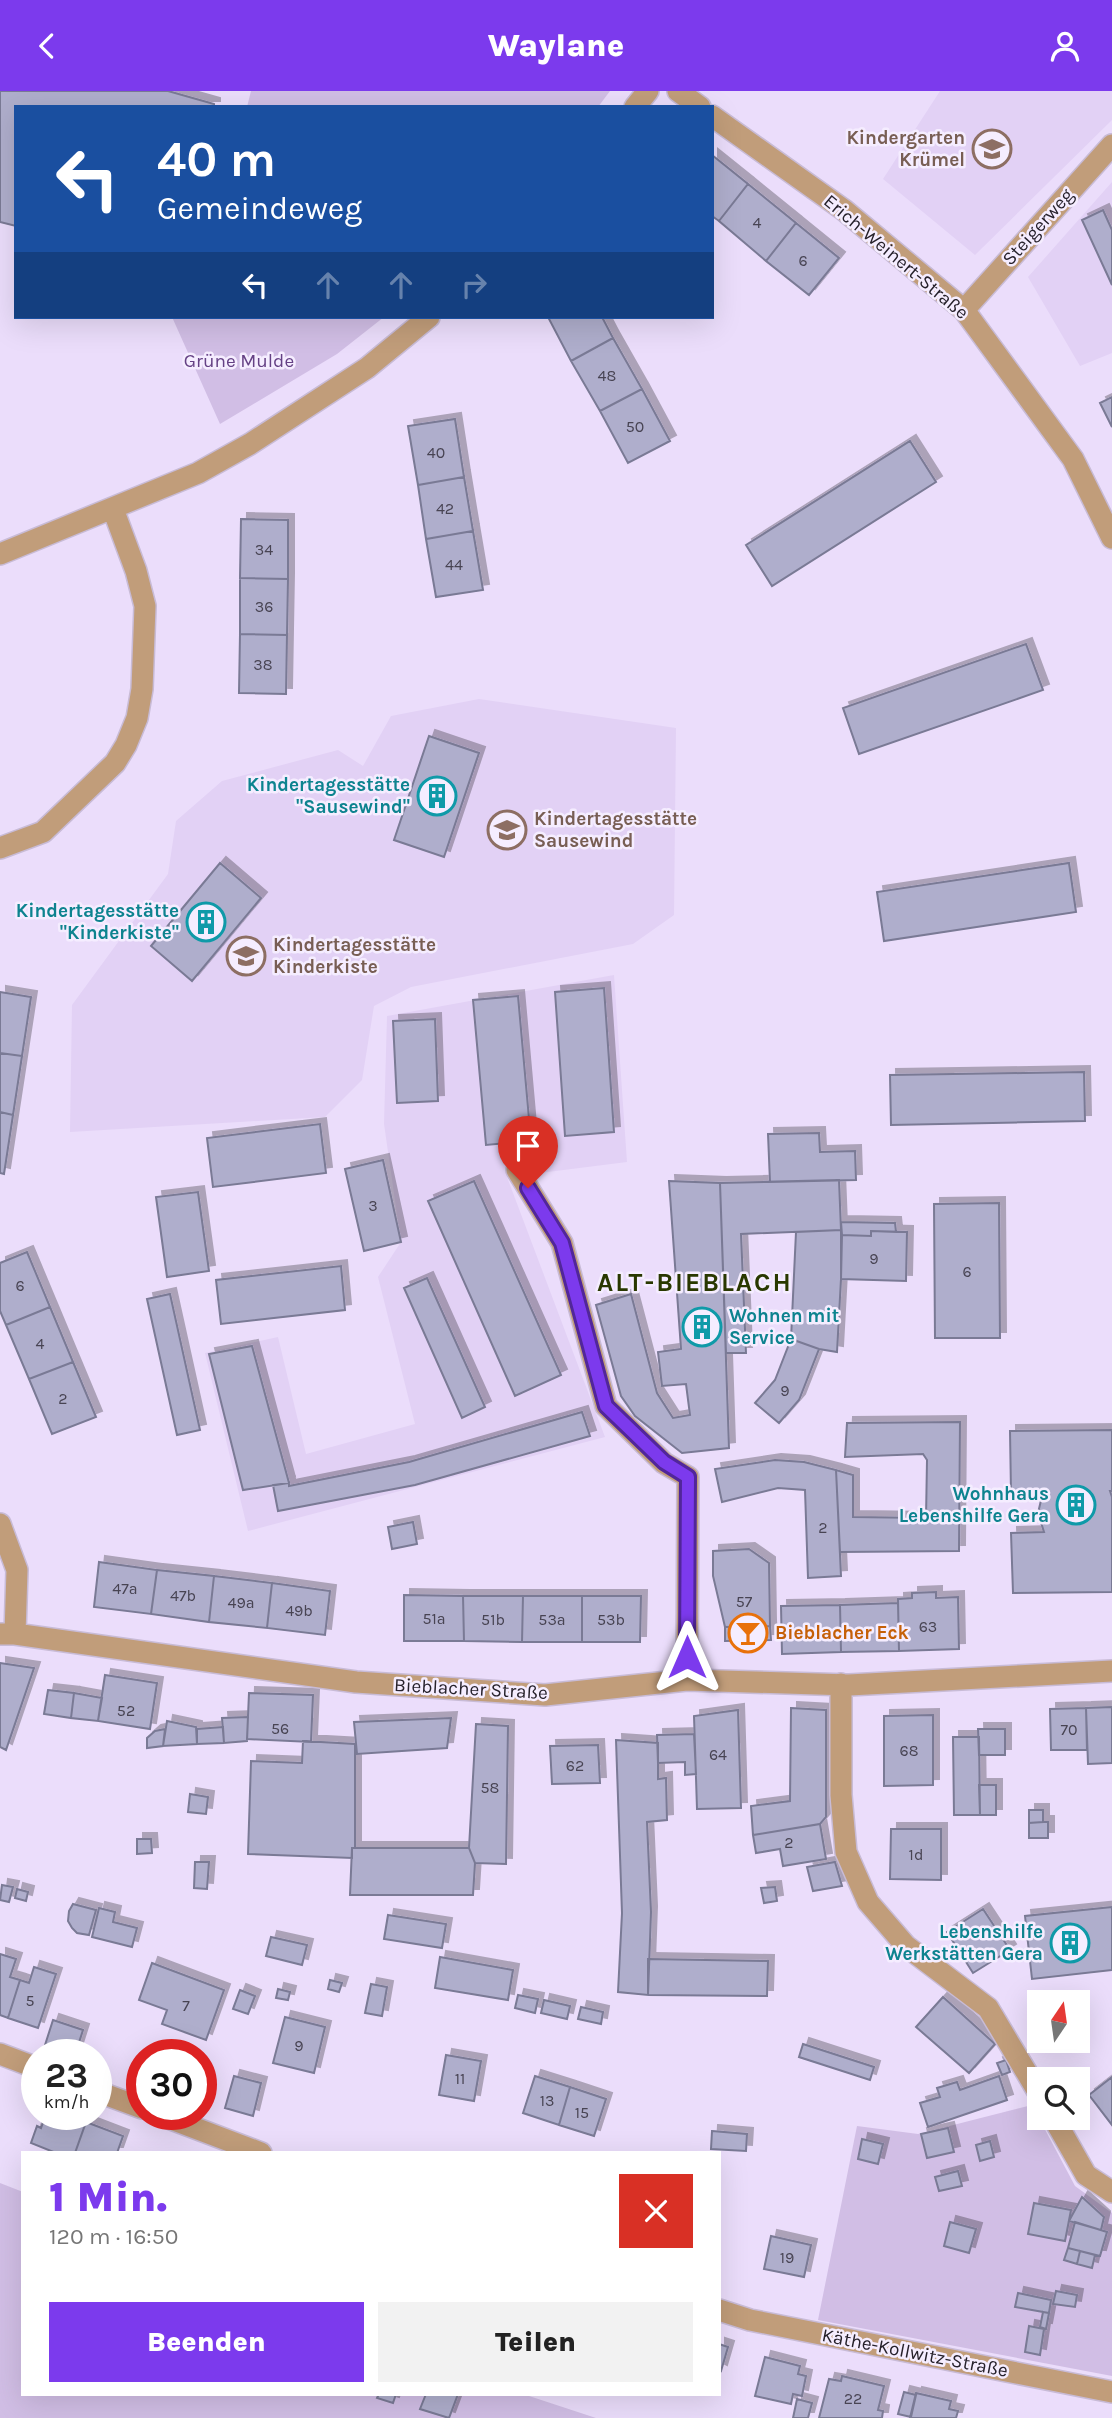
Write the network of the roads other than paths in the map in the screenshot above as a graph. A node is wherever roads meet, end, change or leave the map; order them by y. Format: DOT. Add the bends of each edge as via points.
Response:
graph roads {
  1 [pos="648,91"];
  2 [pos="678,91"];
  3 [pos="637,105"];
  4 [pos="697,105"];
  5 [pos="714,116"];
  6 [pos="1112,145"];
  7 [pos="964,310"];
  8 [pos="427,319"];
  9 [pos="113,509"];
  10 [pos="1112,538"];
  11 [pos="0,554"];
  12 [pos="0,848"];
  13 [pos="517,1170"];
  14 [pos="0,1524"];
  15 [pos="7,1634"];
  16 [pos="1112,1671"];
  17 [pos="687,1680"];
  18 [pos="841,1684"];
  19 [pos="0,2055"];
  20 [pos="21,2062"];
  21 [pos="1027,2073"];
  22 [pos="200,2130"];
  23 [pos="1060,2130"];
  24 [pos="256,2151"];
  25 [pos="1112,2192"];
  26 [pos="721,2311"];
  27 [pos="1112,2392"];
  1 -- 3 [label="street"];
  2 -- 4 [label="street"];
  5 -- 7 [label="street, Erich-Weinert-Straße" via="844,210"];
  6 -- 7 [label="street, Steigerweg"];
  7 -- 10 [label="street, Erich-Weinert-Straße" via="1073,459"];
  8 -- 9 [label="street" via="367,368 250,444 198,473"];
  9 -- 11 [label="street"];
  9 -- 12 [label="street" via="145,606 142,689 136,718 115,763 43,832"];
  13 -- 17 [label="street" via="562,1243 606,1406 664,1462 688,1477"];
  14 -- 15 [label="street" via="17,1570"];
  15 -- 17 [label="street, Bieblacher Straße" via="356,1682 545,1695"];
  16 -- 18 [label="street, Bieblacher Straße"];
  17 -- 18 [label="street, Bieblacher Straße"];
  18 -- 21 [label="street" via="846,1852 868,1902 906,1946 988,2008"];
  19 -- 20 [label="street"];
  22 -- 24 [label="street"];
  23 -- 25 [label="street" via="1086,2175"];
  26 -- 27 [label="street, Käthe-Kollwitz-Straße"];
}
